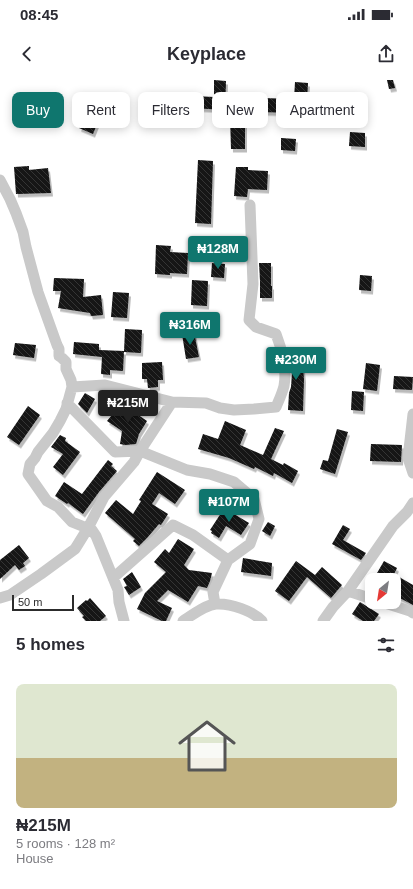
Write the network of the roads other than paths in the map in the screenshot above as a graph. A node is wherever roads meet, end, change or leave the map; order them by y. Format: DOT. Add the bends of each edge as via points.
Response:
graph roads {
  1 [pos="0,180"];
  2 [pos="250,205"];
  3 [pos="72,387"];
  4 [pos="172,402"];
  5 [pos="68,403"];
  6 [pos="413,414"];
  7 [pos="140,451"];
  8 [pos="413,473"];
  9 [pos="413,503"];
  10 [pos="88,528"];
  11 [pos="228,560"];
  12 [pos="113,578"];
  13 [pos="348,592"];
  14 [pos="365,597"];
  15 [pos="0,598"];
  16 [pos="215,604"];
  17 [pos="401,608"];
  18 [pos="413,613"];
  19 [pos="124,621"];
  20 [pos="183,621"];
  21 [pos="262,621"];
  22 [pos="323,621"];
  1 -- 3 [label="street" via="23,232 38,292 59,349 59,356 66,362"];
  2 -- 4 [label="street" via="253,284 249,320 256,327 276,334 284,368 284,385 280,398 276,407 234,410 206,404"];
  3 -- 4 [label="street" via="104,385"];
  3 -- 5 [label="street"];
  4 -- 7 [label="street"];
  5 -- 7 [label="street" via="115,452"];
  5 -- 10 [label="street" via="53,433 30,464 28,474 47,501 58,507 72,522"];
  6 -- 8 [label="street" via="408,458"];
  7 -- 10 [label="street" via="134,462 104,497"];
  7 -- 11 [label="street" via="187,470 234,482 254,499 259,519 250,544"];
  9 -- 13 [label="street" via="392,526"];
  10 -- 12 [label="street" via="96,536"];
  10 -- 15 [label="street" via="75,548 10,596"];
  11 -- 12 [label="street" via="193,535 172,526"];
  11 -- 16 [label="street" via="213,592"];
  12 -- 19 [label="street"];
  13 -- 14 [label="street"];
  13 -- 22 [label="street"];
  16 -- 20 [label="street"];
  16 -- 21 [label="street" via="240,608"];
  17 -- 18 [label="street"];
}
